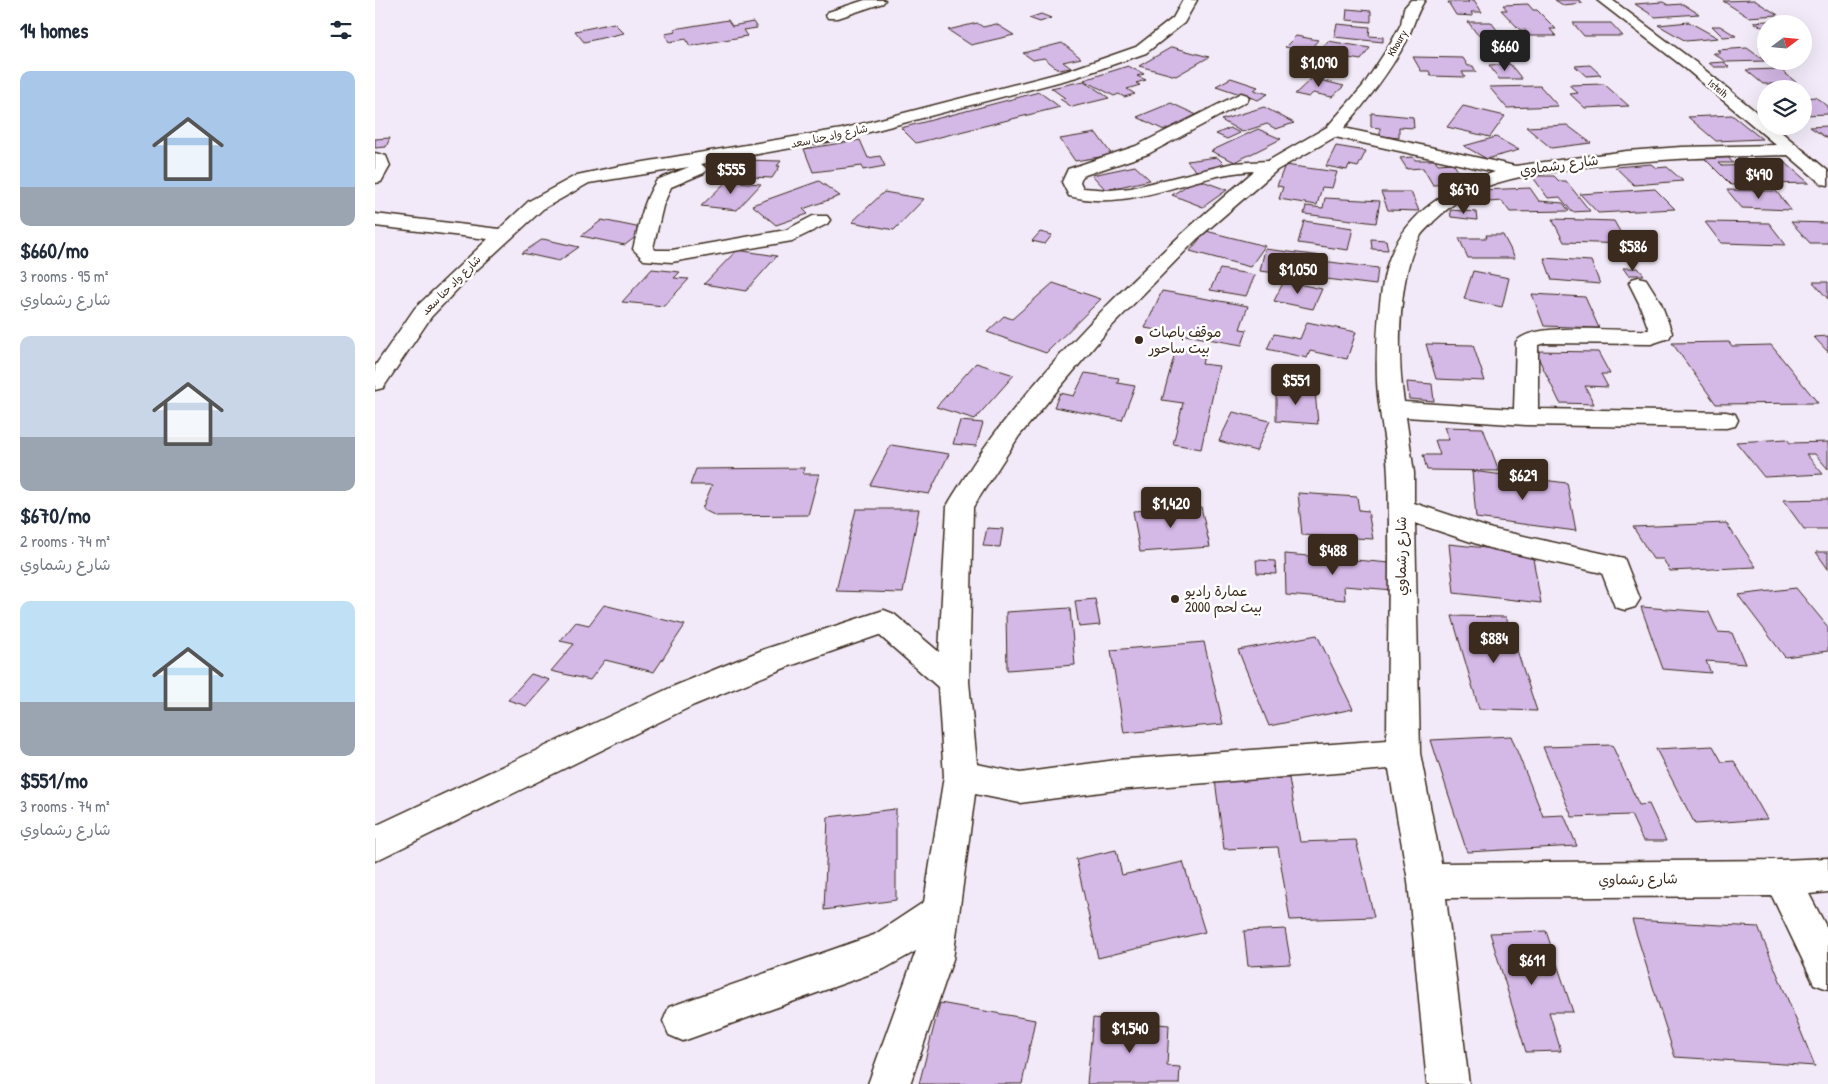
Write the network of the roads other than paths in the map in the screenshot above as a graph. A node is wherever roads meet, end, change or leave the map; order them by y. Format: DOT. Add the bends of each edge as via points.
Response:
graph roads {
  1 [pos="878,0"];
  2 [pos="1190,0"];
  3 [pos="1418,0"];
  4 [pos="1604,0"];
  5 [pos="833,15"];
  6 [pos="1241,98"];
  7 [pos="1333,131"];
  8 [pos="1793,150"];
  9 [pos="722,154"];
  10 [pos="375,158"];
  11 [pos="1271,166"];
  12 [pos="1515,170"];
  13 [pos="375,178"];
  14 [pos="1828,180"];
  15 [pos="375,220"];
  16 [pos="820,220"];
  17 [pos="503,235"];
  18 [pos="1639,283"];
  19 [pos="375,383"];
  20 [pos="1393,409"];
  21 [pos="1527,417"];
  22 [pos="1726,420"];
  23 [pos="1401,508"];
  24 [pos="1625,599"];
  25 [pos="953,682"];
  26 [pos="1403,753"];
  27 [pos="961,776"];
  28 [pos="375,844"];
  29 [pos="1828,875"];
  30 [pos="1782,878"];
  31 [pos="1426,881"];
  32 [pos="941,912"];
  33 [pos="1828,970"];
  34 [pos="683,1021"];
  35 [pos="889,1084"];
  36 [pos="1448,1084"];
  1 -- 5 [label="street"];
  2 -- 9 [label="street, شارع واد حنا سعد" via="1179,20 1141,50 1072,74 843,134"];
  3 -- 7 [label="street, Khoury" via="1411,8 1408,24 1369,89"];
  4 -- 8 [label="street, Isteih" via="1690,65"];
  6 -- 11 [label="street" via="1142,150 1074,173 1071,182 1075,192 1098,197 1163,187 1234,168"];
  7 -- 11 [label="street, Khoury"];
  7 -- 12 [label="street"];
  8 -- 12 [label="street, شارع رشماوي" via="1681,152"];
  8 -- 14 [label="street, Isteih"];
  9 -- 16 [label="street" via="663,184 643,249 651,256 672,256 792,235"];
  9 -- 17 [label="street, شارع واد حنا سعد" via="583,179 537,205"];
  10 -- 13 [label="street" via="381,160"];
  11 -- 25 [label="street, Khoury" via="1190,235 1101,324 1011,430 961,506"];
  12 -- 20 [label="street, شارع رشماوي" via="1473,185 1447,199 1413,231 1400,257 1392,288 1389,381"];
  15 -- 17 [label="street"];
  17 -- 19 [label="street, شارع واد حنا سعد" via="423,313"];
  18 -- 21 [label="street" via="1661,333 1651,337 1542,336 1527,342"];
  20 -- 21 [label="street"];
  20 -- 23 [label="street, شارع رشماوي" via="1401,473"];
  21 -- 22 [label="street"];
  23 -- 24 [label="street" via="1489,538 1614,565"];
  23 -- 26 [label="street, شارع رشماوي"];
  25 -- 27 [label="street, Khoury"];
  25 -- 28 [label="street" via="884,622 776,658 683,696"];
  26 -- 27 [label="street" via="1116,775 1020,788"];
  26 -- 31 [label="street, شارع رشماوي"];
  27 -- 32 [label="street, Khoury"];
  29 -- 30 [label="street, شارع رشماوي"];
  30 -- 31 [label="street, شارع رشماوي"];
  30 -- 33 [label="street"];
  31 -- 36 [label="street"];
  32 -- 34 [label="street" via="884,950"];
  32 -- 35 [label="street, Khoury" via="935,958"];
}
